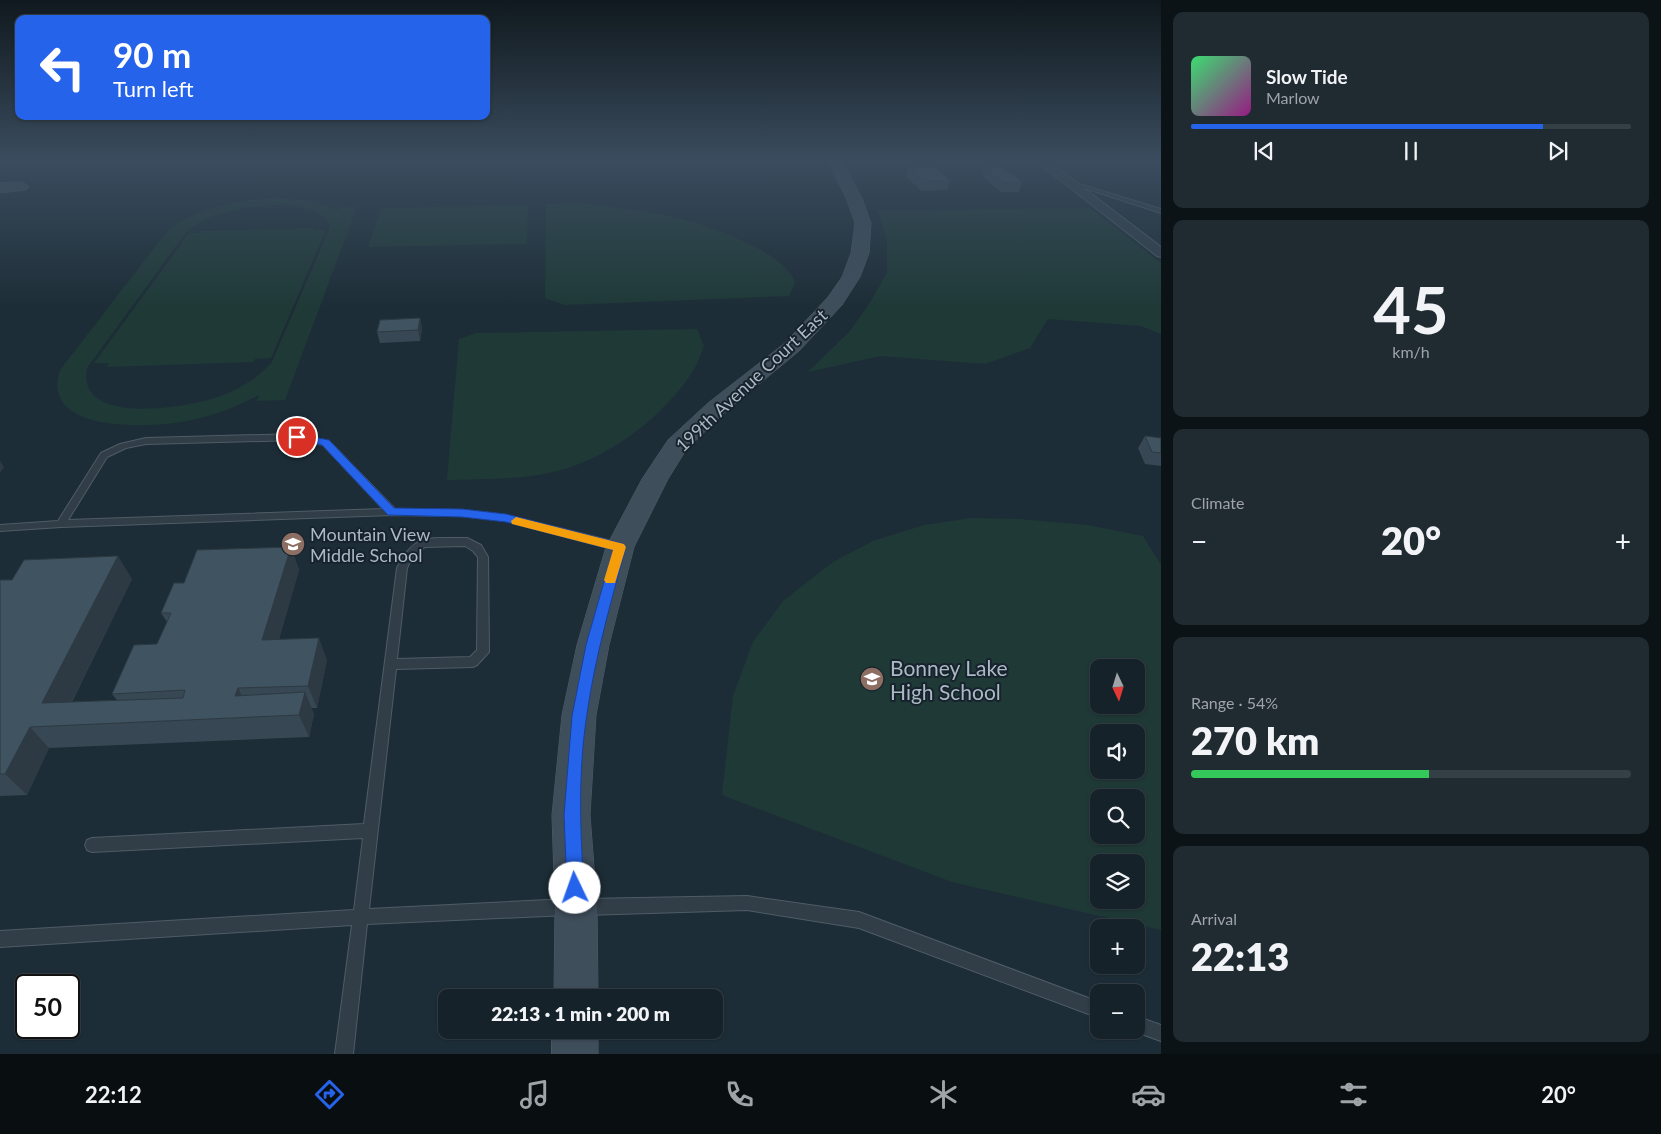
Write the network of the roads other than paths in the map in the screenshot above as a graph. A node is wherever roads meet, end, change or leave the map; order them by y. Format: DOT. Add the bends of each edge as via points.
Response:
graph roads {
  1 [pos="859,209"];
  2 [pos="1104,209"];
  3 [pos="1161,253"];
  4 [pos="392,512"];
  5 [pos="61,524"];
  6 [pos="0,528"];
  7 [pos="620,547"];
  8 [pos="391,664"];
  9 [pos="371,831"];
  10 [pos="92,845"];
  11 [pos="576,907"];
  12 [pos="362,917"];
  13 [pos="0,939"];
  14 [pos="576,989"];
  15 [pos="1090,1007"];
  16 [pos="1145,1027"];
  17 [pos="1161,1033"];
  18 [pos="575,1039"];
  19 [pos="344,1054"];
  20 [pos="575,1054"];
  1 -- 7 [label="main road, 199th Avenue Court East" via="863,223 860,253 851,278 835,301 792,347 716,408 677,445"];
  2 -- 3 [label="street"];
  4 -- 5 [label="lane"];
  4 -- 5 [label="lane" via="326,443 297,437 146,441 104,454"];
  4 -- 7 [label="lane" via="462,513 506,518"];
  5 -- 6 [label="lane"];
  7 -- 11 [label="main road, 199th Avenue Court East" via="593,645 579,716 571,815"];
  8 -- 8 [label="lane" via="402,568 408,554 423,543 467,542 476,548 483,557 483,652 473,662"];
  8 -- 9 [label="lane"];
  9 -- 10 [label="lane"];
  9 -- 12 [label="lane"];
  11 -- 12 [label="lane"];
  11 -- 14 [label="main road, 199th Avenue Court East"];
  11 -- 15 [label="lane" via="747,903 860,920"];
  12 -- 13 [label="lane"];
  12 -- 19 [label="lane"];
  16 -- 17 [label="lane"];
  18 -- 20 [label="main road"];
}
